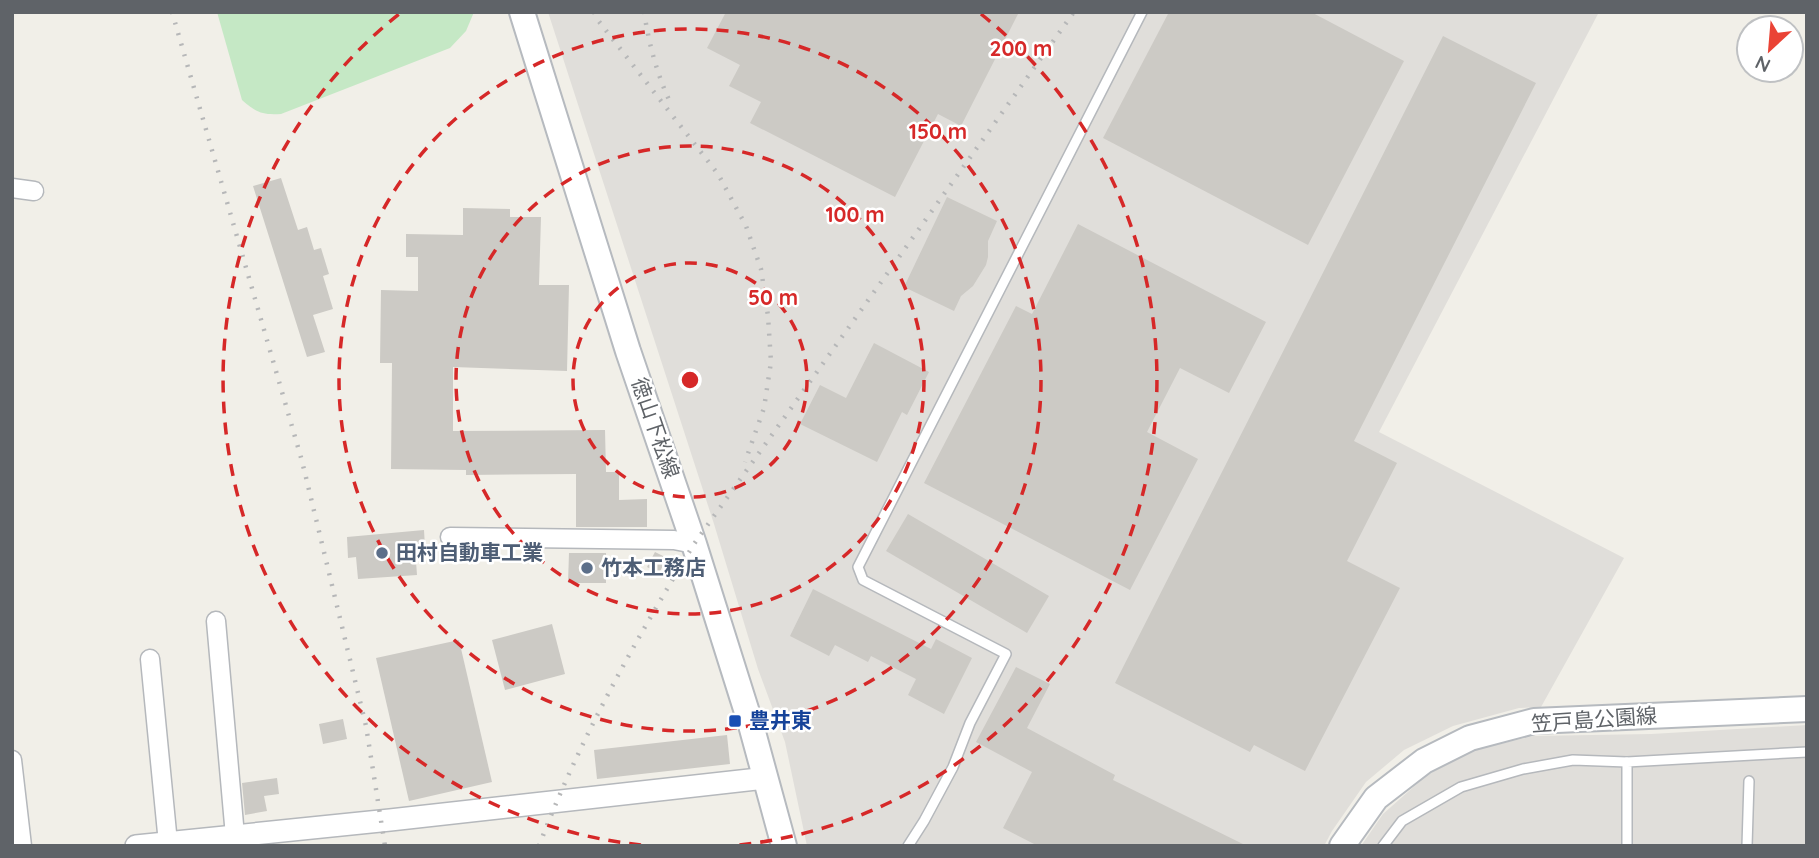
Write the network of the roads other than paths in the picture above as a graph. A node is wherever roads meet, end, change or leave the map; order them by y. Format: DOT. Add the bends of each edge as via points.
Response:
graph roads {
  1 [pos="522,12"];
  2 [pos="1142,12"];
  3 [pos="12,188"];
  4 [pos="34,191"];
  5 [pos="450,537"];
  6 [pos="694,544"];
  7 [pos="216,621"];
  8 [pos="150,659"];
  9 [pos="1807,709"];
  10 [pos="1807,752"];
  11 [pos="12,760"];
  12 [pos="1627,762"];
  13 [pos="766,778"];
  14 [pos="1749,781"];
  15 [pos="235,836"];
  16 [pos="258,840"];
  17 [pos="168,843"];
  18 [pos="22,846"];
  19 [pos="136,846"];
  20 [pos="784,846"];
  21 [pos="908,846"];
  22 [pos="1342,846"];
  23 [pos="1383,846"];
  24 [pos="1627,846"];
  25 [pos="1747,846"];
  1 -- 6 [label="main road, 徳山下松線"];
  2 -- 21 [label="lane" via="858,567 863,580 1006,654 953,767"];
  3 -- 4 [label="street"];
  5 -- 6 [label="street"];
  6 -- 13 [label="main road, 徳山下松線"];
  7 -- 15 [label="street"];
  8 -- 17 [label="street"];
  9 -- 22 [label="main road, 笠戸島公園線" via="1534,721 1470,738 1424,761 1376,797"];
  10 -- 12 [label="lane"];
  11 -- 18 [label="street"];
  12 -- 23 [label="lane" via="1573,760 1461,787 1402,821"];
  12 -- 24 [label="lane"];
  13 -- 16 [label="street" via="390,820"];
  13 -- 20 [label="main road, 徳山下松線"];
  14 -- 25 [label="lane"];
  15 -- 16 [label="street"];
  15 -- 17 [label="street"];
  17 -- 19 [label="street"];
}
